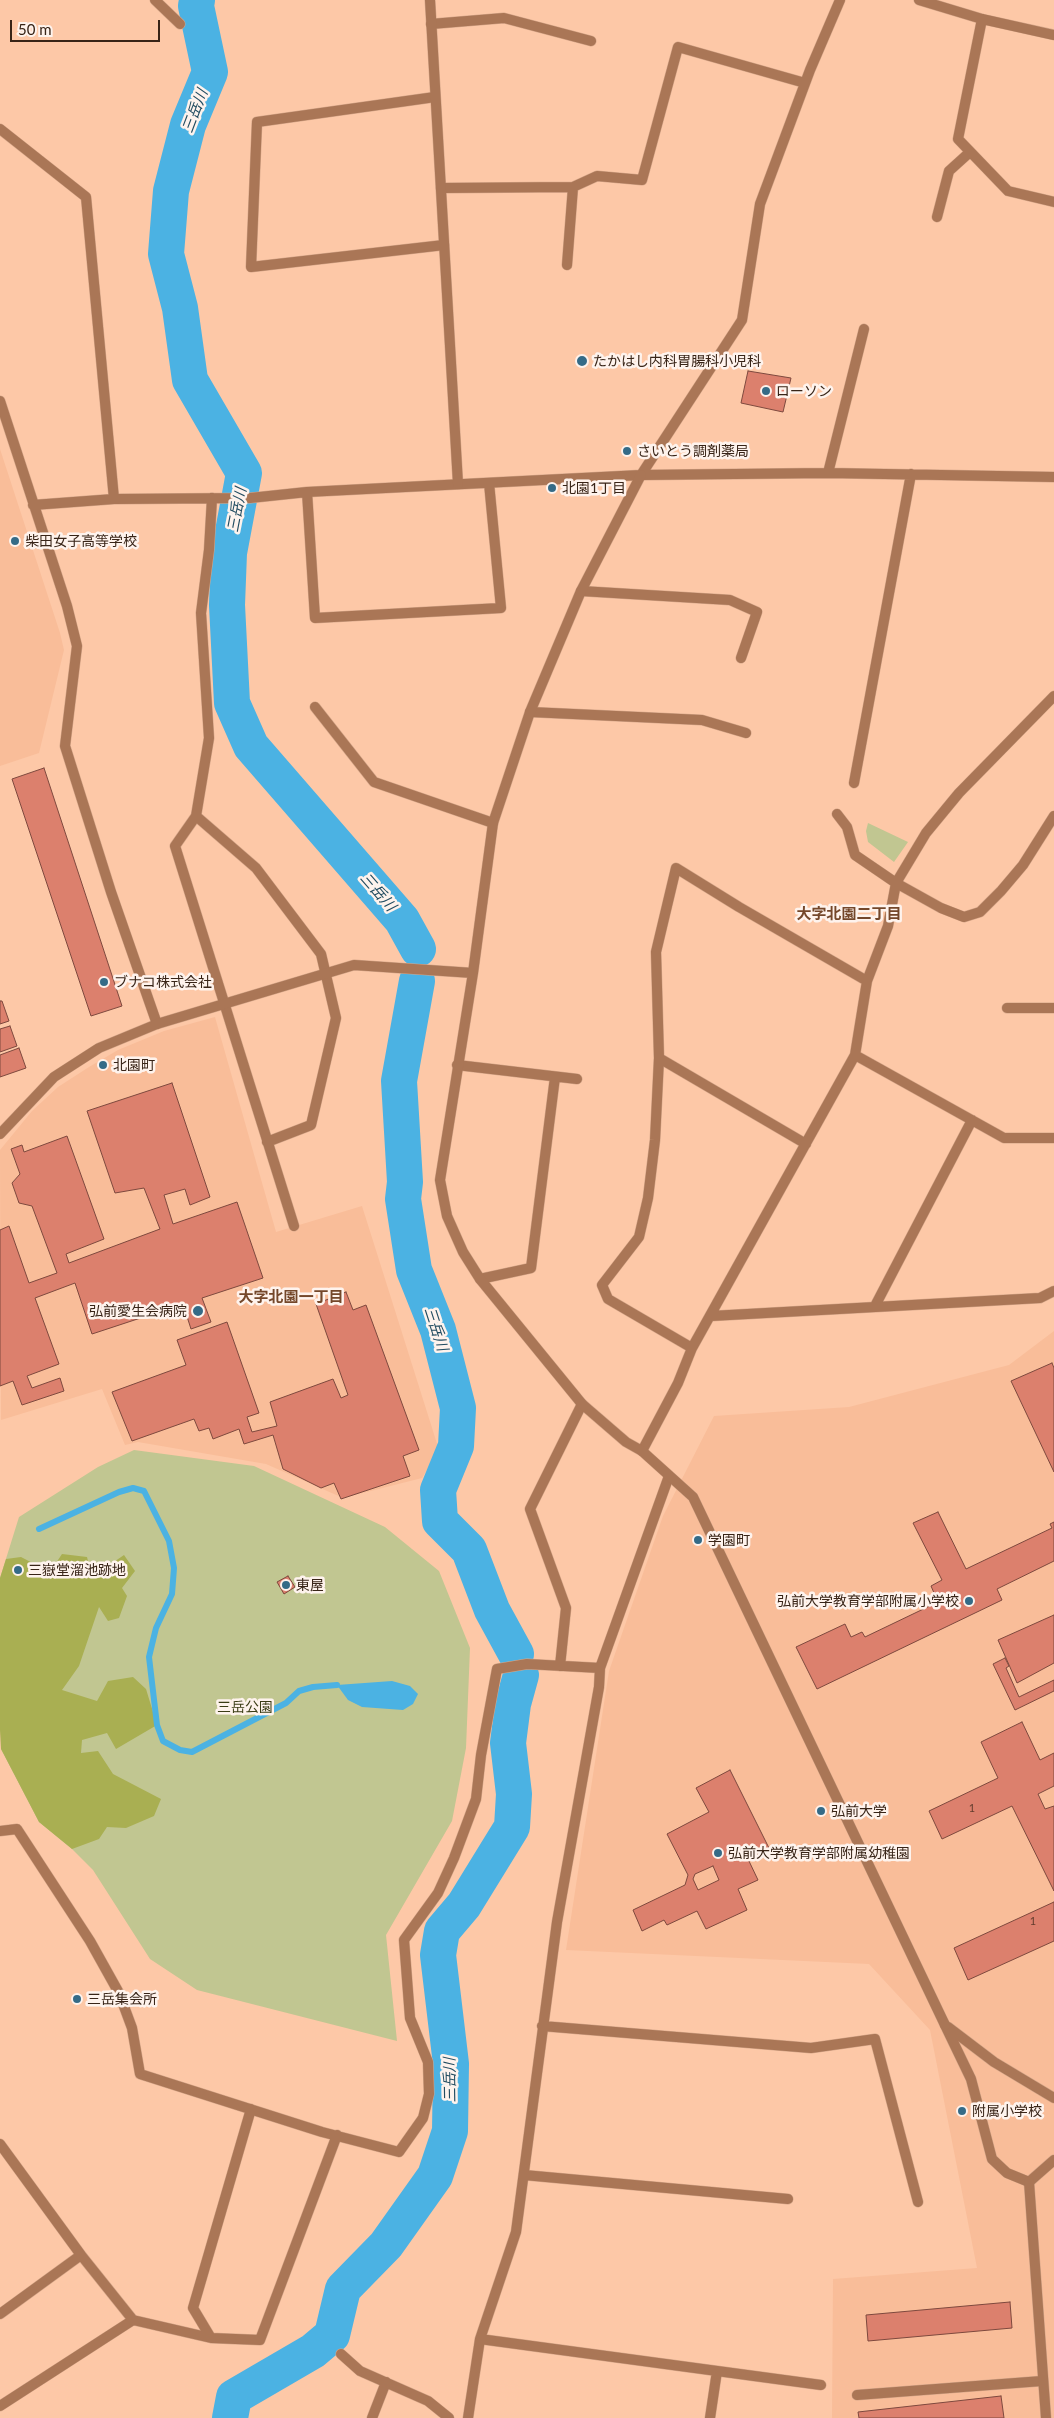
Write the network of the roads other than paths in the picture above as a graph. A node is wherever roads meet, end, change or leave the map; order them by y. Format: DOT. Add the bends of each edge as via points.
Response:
graph roads {
  1 [pos="155,0"];
  2 [pos="430,0"];
  3 [pos="840,0"];
  4 [pos="919,0"];
  5 [pos="982,19"];
  6 [pos="180,24"];
  7 [pos="431,24"];
  8 [pos="1054,36"];
  9 [pos="591,41"];
  10 [pos="805,82"];
  11 [pos="435,97"];
  12 [pos="0,129"];
  13 [pos="970,152"];
  14 [pos="573,187"];
  15 [pos="441,188"];
  16 [pos="1054,202"];
  17 [pos="937,217"];
  18 [pos="444,245"];
  19 [pos="567,265"];
  20 [pos="864,330"];
  21 [pos="0,401"];
  22 [pos="828,473"];
  23 [pos="911,474"];
  24 [pos="641,475"];
  25 [pos="1054,477"];
  26 [pos="489,482"];
  27 [pos="458,484"];
  28 [pos="307,492"];
  29 [pos="212,498"];
  30 [pos="114,499"];
  31 [pos="33,506"];
  32 [pos="581,592"];
  33 [pos="741,658"];
  34 [pos="1054,696"];
  35 [pos="314,707"];
  36 [pos="530,712"];
  37 [pos="746,732"];
  38 [pos="854,783"];
  39 [pos="837,814"];
  40 [pos="196,816"];
  41 [pos="1054,816"];
  42 [pos="493,823"];
  43 [pos="896,883"];
  44 [pos="324,973"];
  45 [pos="473,973"];
  46 [pos="867,981"];
  47 [pos="226,1004"];
  48 [pos="1007,1008"];
  49 [pos="1054,1008"];
  50 [pos="157,1024"];
  51 [pos="855,1056"];
  52 [pos="659,1058"];
  53 [pos="457,1064"];
  54 [pos="556,1077"];
  55 [pos="577,1079"];
  56 [pos="972,1120"];
  57 [pos="0,1134"];
  58 [pos="1054,1138"];
  59 [pos="267,1142"];
  60 [pos="806,1144"];
  61 [pos="294,1226"];
  62 [pos="480,1279"];
  63 [pos="1054,1291"];
  64 [pos="875,1306"];
  65 [pos="711,1316"];
  66 [pos="692,1348"];
  67 [pos="582,1404"];
  68 [pos="642,1451"];
  69 [pos="669,1476"];
  70 [pos="560,1666"];
  71 [pos="600,1668"];
  72 [pos="0,1831"];
  73 [pos="945,2025"];
  74 [pos="542,2026"];
  75 [pos="1054,2098"];
  76 [pos="251,2109"];
  77 [pos="337,2135"];
  78 [pos="0,2144"];
  79 [pos="1054,2160"];
  80 [pos="524,2175"];
  81 [pos="1029,2182"];
  82 [pos="788,2199"];
  83 [pos="918,2202"];
  84 [pos="81,2255"];
  85 [pos="0,2314"];
  86 [pos="133,2320"];
  87 [pos="211,2338"];
  88 [pos="480,2339"];
  89 [pos="341,2354"];
  90 [pos="717,2371"];
  91 [pos="1042,2381"];
  92 [pos="386,2382"];
  93 [pos="821,2385"];
  94 [pos="857,2395"];
  95 [pos="0,2406"];
  96 [pos="372,2418"];
  97 [pos="449,2418"];
  98 [pos="468,2418"];
  99 [pos="710,2418"];
  100 [pos="1046,2418"];
  1 -- 6 [label="street"];
  2 -- 7 [label="street"];
  3 -- 10 [label="street"];
  4 -- 5 [label="street"];
  5 -- 8 [label="street"];
  5 -- 13 [label="street" via="958,139"];
  7 -- 9 [label="street" via="504,18"];
  7 -- 11 [label="street"];
  10 -- 14 [label="street" via="678,48 642,180 597,176"];
  10 -- 24 [label="street" via="760,204 742,320"];
  11 -- 15 [label="street"];
  11 -- 18 [label="street" via="257,122 251,267"];
  12 -- 30 [label="street" via="86,197"];
  13 -- 16 [label="street" via="1008,191"];
  13 -- 17 [label="street" via="949,171"];
  14 -- 15 [label="street"];
  14 -- 19 [label="street"];
  15 -- 18 [label="street"];
  18 -- 27 [label="street"];
  20 -- 22 [label="street"];
  21 -- 31 [label="street"];
  22 -- 23 [label="street"];
  22 -- 24 [label="street"];
  23 -- 25 [label="street"];
  23 -- 38 [label="street"];
  24 -- 26 [label="street"];
  24 -- 32 [label="street"];
  26 -- 27 [label="street"];
  26 -- 28 [label="street" via="501,608 315,618"];
  27 -- 28 [label="street"];
  28 -- 29 [label="street"];
  29 -- 30 [label="street"];
  29 -- 40 [label="street" via="201,613 209,738"];
  30 -- 31 [label="street"];
  31 -- 50 [label="street" via="77,646 65,746"];
  32 -- 33 [label="street" via="730,600 757,612"];
  32 -- 36 [label="street"];
  34 -- 43 [label="street" via="959,793 926,833"];
  35 -- 42 [label="street" via="374,782"];
  36 -- 37 [label="street" via="702,720"];
  36 -- 42 [label="street"];
  39 -- 43 [label="street" via="847,826 856,855"];
  40 -- 44 [label="street" via="256,868 321,954"];
  40 -- 47 [label="street" via="175,846"];
  41 -- 43 [label="street" via="1023,865 980,912 964,917 956,915"];
  42 -- 45 [label="street"];
  43 -- 46 [label="street" via="888,926"];
  44 -- 45 [label="street" via="354,965"];
  44 -- 47 [label="street"];
  44 -- 59 [label="street" via="336,1018 311,1124"];
  45 -- 53 [label="street"];
  46 -- 51 [label="street"];
  46 -- 52 [label="street" via="676,868 656,952"];
  47 -- 50 [label="street"];
  47 -- 59 [label="street"];
  48 -- 49 [label="street"];
  50 -- 57 [label="street" via="99,1048 54,1077"];
  51 -- 56 [label="street"];
  51 -- 60 [label="street"];
  52 -- 60 [label="street"];
  52 -- 66 [label="street" via="655,1140 648,1198 639,1237 602,1285 608,1299"];
  53 -- 54 [label="street"];
  53 -- 62 [label="street" via="440,1180 447,1216 463,1252"];
  54 -- 55 [label="street"];
  54 -- 62 [label="street" via="531,1268"];
  56 -- 58 [label="street" via="1004,1138"];
  56 -- 64 [label="street"];
  59 -- 61 [label="street"];
  60 -- 65 [label="street"];
  62 -- 67 [label="street"];
  63 -- 64 [label="street" via="1040,1298"];
  64 -- 65 [label="street"];
  65 -- 66 [label="street"];
  66 -- 68 [label="street" via="678,1383"];
  67 -- 68 [label="street" via="626,1442"];
  67 -- 70 [label="street" via="530,1509 566,1608"];
  68 -- 69 [label="street"];
  69 -- 71 [label="street"];
  69 -- 73 [label="street" via="693,1497"];
  70 -- 71 [label="street"];
  70 -- 77 [label="street" via="528,1664 497,1669 476,1798 438,1893 404,1940 410,2018 428,2062 429,2094 423,2118 399,2152"];
  71 -- 74 [label="street"];
  72 -- 76 [label="street" via="17,1829 90,1941 119,1993 132,2028 140,2074"];
  73 -- 75 [label="street" via="994,2062"];
  73 -- 81 [label="street" via="971,2079 992,2159 1007,2173"];
  74 -- 80 [label="street"];
  74 -- 83 [label="street" via="811,2048 875,2040"];
  76 -- 77 [label="street"];
  76 -- 87 [label="street" via="192,2308"];
  77 -- 87 [label="street" via="260,2340"];
  78 -- 84 [label="street"];
  79 -- 81 [label="street"];
  80 -- 82 [label="street"];
  80 -- 88 [label="street" via="516,2232"];
  81 -- 91 [label="street"];
  84 -- 85 [label="street"];
  84 -- 86 [label="street"];
  86 -- 87 [label="street"];
  86 -- 95 [label="street"];
  88 -- 90 [label="street"];
  88 -- 98 [label="street"];
  89 -- 92 [label="street" via="360,2371"];
  90 -- 93 [label="street"];
  90 -- 99 [label="street"];
  91 -- 94 [label="street"];
  91 -- 100 [label="street"];
  92 -- 96 [label="street"];
  92 -- 97 [label="street" via="428,2401"];
}
